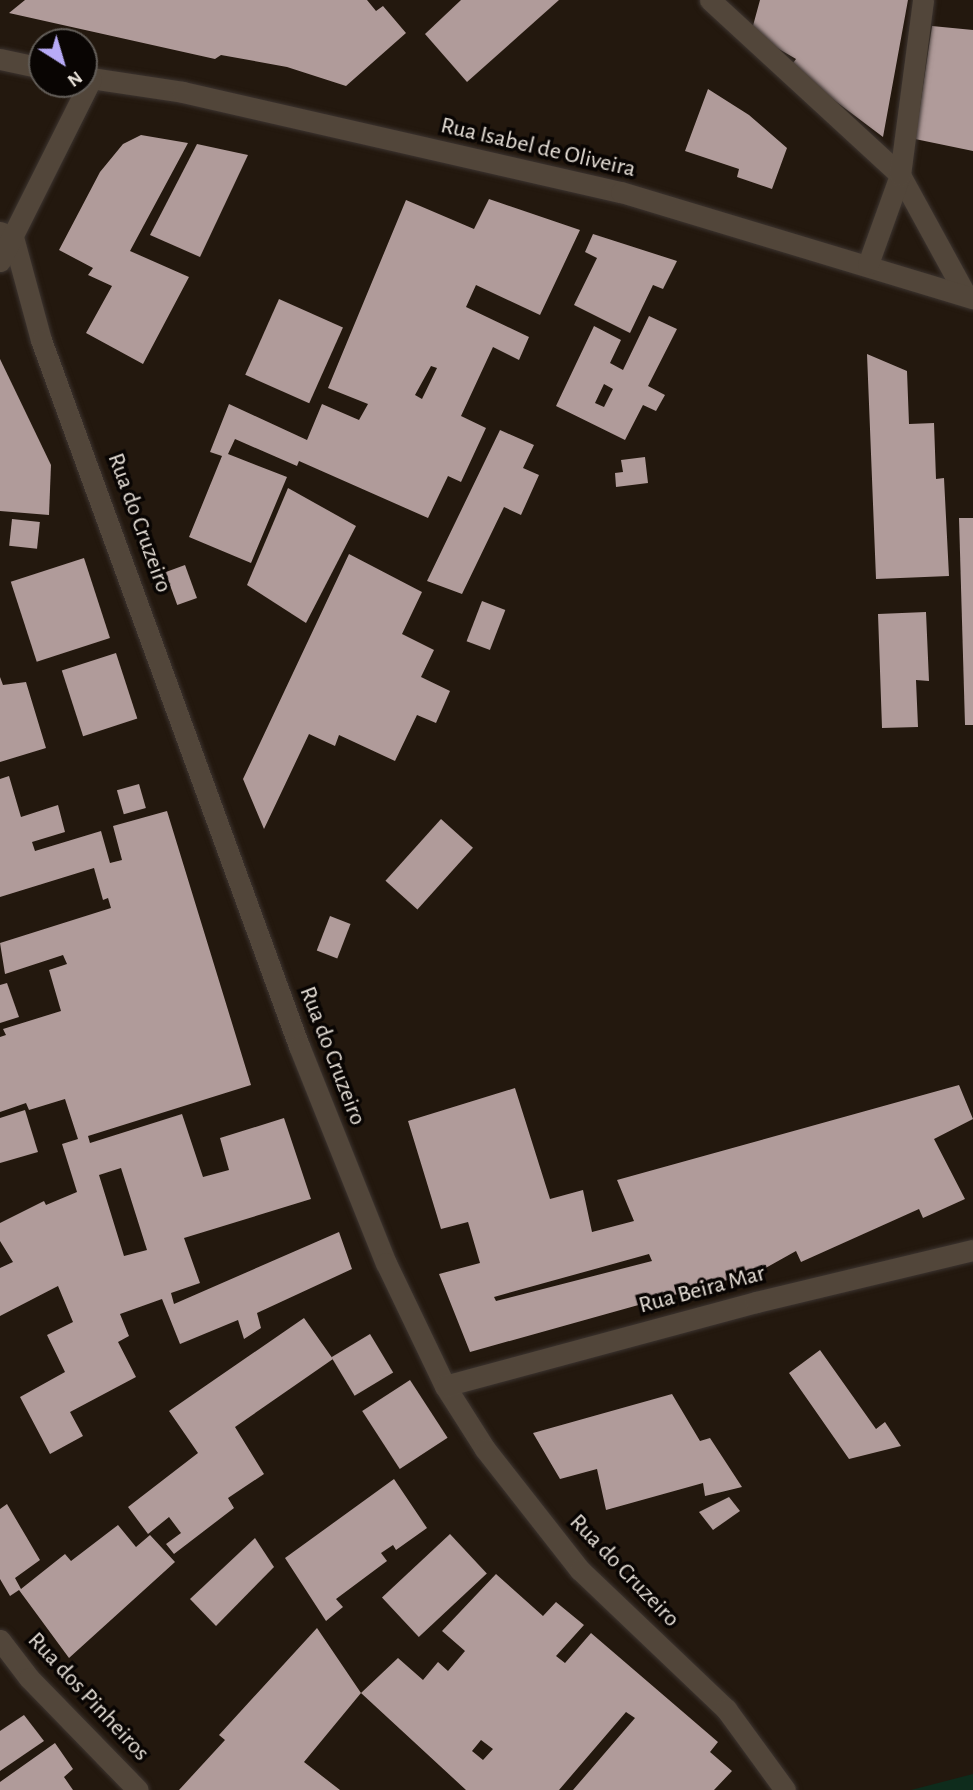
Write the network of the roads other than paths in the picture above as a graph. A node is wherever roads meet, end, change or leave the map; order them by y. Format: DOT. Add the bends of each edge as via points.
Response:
graph roads {
  1 [pos="710,0"];
  2 [pos="923,0"];
  3 [pos="0,59"];
  4 [pos="28,65"];
  5 [pos="98,79"];
  6 [pos="77,98"];
  7 [pos="900,175"];
  8 [pos="6,234"];
  9 [pos="0,261"];
  10 [pos="869,264"];
  11 [pos="969,295"];
  12 [pos="973,1250"];
  13 [pos="445,1385"];
  14 [pos="0,1640"];
  15 [pos="778,1787"];
  16 [pos="138,1790"];
  1 -- 7 [label="street"];
  2 -- 7 [label="street"];
  3 -- 4 [label="street"];
  5 -- 10 [label="street, Rua Isabel de Oliveira" via="183,92 621,192"];
  6 -- 8 [label="street"];
  7 -- 10 [label="street"];
  7 -- 11 [label="street"];
  8 -- 9 [label="street"];
  8 -- 13 [label="street, Rua do Cruzeiro" via="281,1000 386,1263"];
  10 -- 11 [label="street, Rua Isabel de Oliveira"];
  12 -- 13 [label="street, Rua Beira Mar" via="769,1298"];
  13 -- 15 [label="street, Rua do Cruzeiro" via="485,1449 580,1570 726,1709"];
  14 -- 16 [label="street, Rua dos Pinheiros" via="29,1678"];
}
